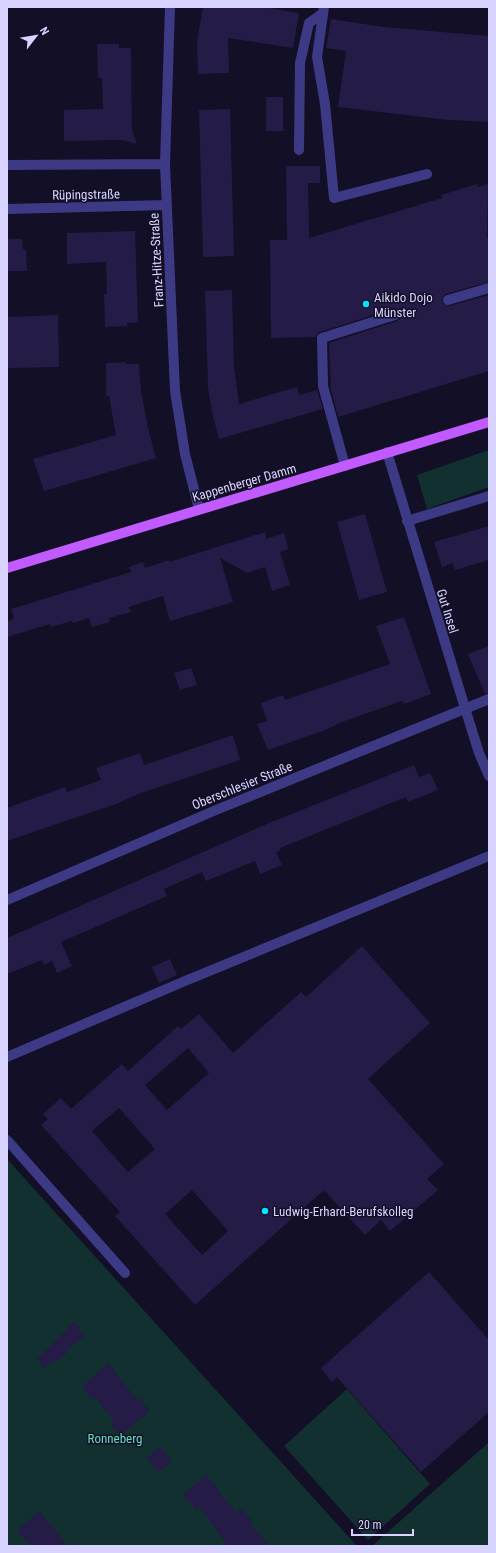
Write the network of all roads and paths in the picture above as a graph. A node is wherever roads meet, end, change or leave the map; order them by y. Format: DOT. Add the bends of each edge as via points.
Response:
graph roads {
  1 [pos="170,7"];
  2 [pos="323,10"];
  3 [pos="299,150"];
  4 [pos="165,164"];
  5 [pos="7,165"];
  6 [pos="427,174"];
  7 [pos="167,205"];
  8 [pos="7,209"];
  9 [pos="489,288"];
  10 [pos="448,300"];
  11 [pos="395,315"];
  12 [pos="489,422"];
  13 [pos="387,452"];
  14 [pos="345,466"];
  15 [pos="489,496"];
  16 [pos="199,509"];
  17 [pos="407,521"];
  18 [pos="7,568"];
  19 [pos="489,699"];
  20 [pos="465,708"];
  21 [pos="489,776"];
  22 [pos="489,856"];
  23 [pos="7,900"];
  24 [pos="7,1057"];
  25 [pos="7,1140"];
  26 [pos="125,1273"];
  1 -- 4 [label="street, Franz-Hitze-Straße"];
  2 -- 3 [label="street" via="309,23 300,63"];
  2 -- 6 [label="street" via="317,57 325,104 334,198"];
  4 -- 5 [label="street"];
  4 -- 7 [label="street, Franz-Hitze-Straße"];
  7 -- 8 [label="street, Rüpingstraße"];
  7 -- 16 [label="street, Franz-Hitze-Straße" via="175,391 185,454"];
  9 -- 10 [label="street"];
  11 -- 14 [label="street" via="322,338 323,386"];
  12 -- 13 [label="main road, Kappenberger Damm"];
  13 -- 14 [label="main road, Kappenberger Damm"];
  13 -- 17 [label="street, Gut Insel"];
  14 -- 16 [label="main road, Kappenberger Damm"];
  15 -- 17 [label="street"];
  16 -- 18 [label="main road, Kappenberger Damm"];
  17 -- 20 [label="street, Gut Insel"];
  19 -- 20 [label="street, Oberschlesier Straße"];
  20 -- 21 [label="street, Gut Insel"];
  20 -- 23 [label="street, Oberschlesier Straße" via="216,810"];
  22 -- 24 [label="street"];
  25 -- 26 [label="street"];
}
